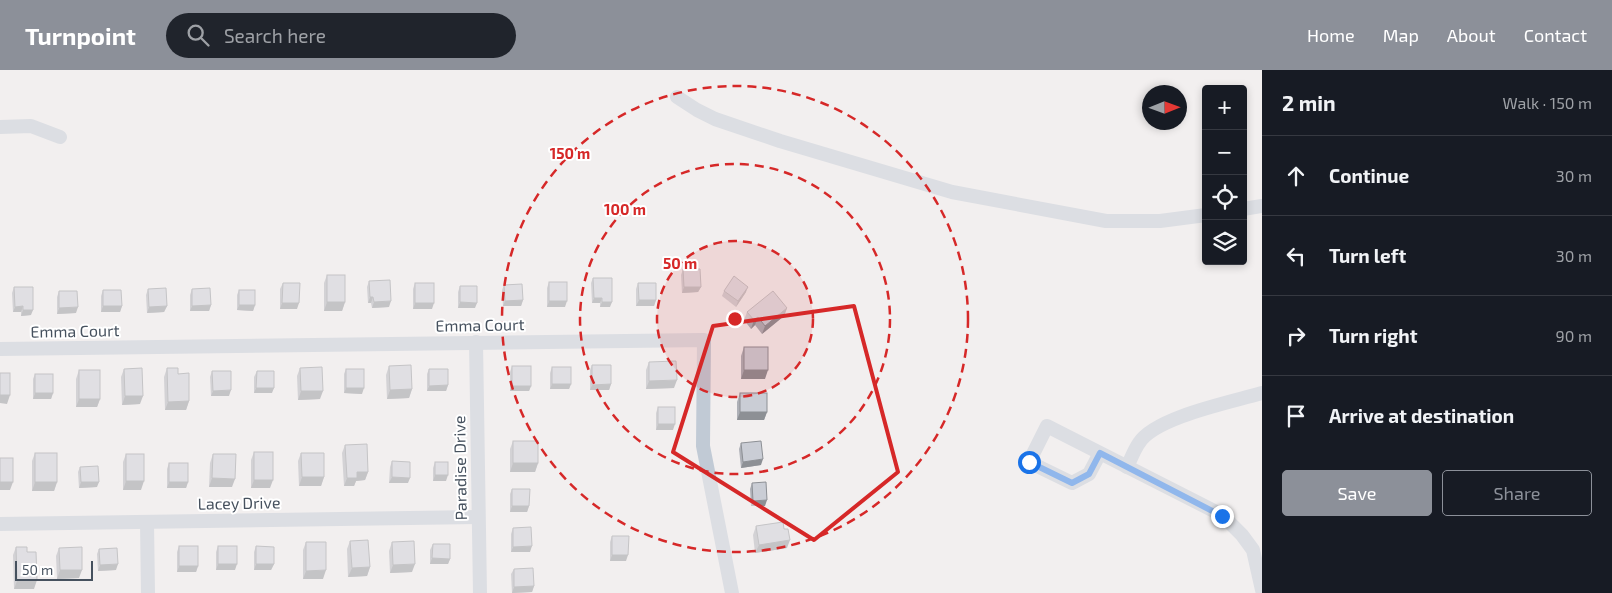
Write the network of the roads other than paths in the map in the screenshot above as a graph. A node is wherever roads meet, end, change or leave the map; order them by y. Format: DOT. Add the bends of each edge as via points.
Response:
graph roads {
  1 [pos="677,97"];
  2 [pos="0,127"];
  3 [pos="60,137"];
  4 [pos="1262,206"];
  5 [pos="1247,208"];
  6 [pos="1202,216"];
  7 [pos="476,342"];
  8 [pos="0,349"];
  9 [pos="1262,393"];
  10 [pos="1100,453"];
  11 [pos="1127,467"];
  12 [pos="478,517"];
  13 [pos="148,522"];
  14 [pos="0,524"];
  15 [pos="1262,590"];
  16 [pos="148,593"];
  17 [pos="480,593"];
  18 [pos="732,593"];
  1 -- 6 [label="street" via="715,119 952,192 1106,220 1160,222"];
  2 -- 3 [label="street" via="31,126"];
  4 -- 5 [label="street"];
  7 -- 8 [label="street, Emma Court"];
  7 -- 12 [label="street, Paradise Drive"];
  7 -- 18 [label="street, Emma Court" via="704,340 703,446"];
  9 -- 11 [label="street" via="1182,416 1154,428 1139,442"];
  10 -- 10 [label="street" via="1047,426 1029,462 1072,483 1089,474"];
  10 -- 11 [label="street"];
  11 -- 15 [label="street" via="1222,516 1253,550"];
  12 -- 13 [label="street, Lacey Drive"];
  12 -- 17 [label="street, Paradise Drive"];
  13 -- 14 [label="street, Lacey Drive"];
  13 -- 16 [label="street"];
}
